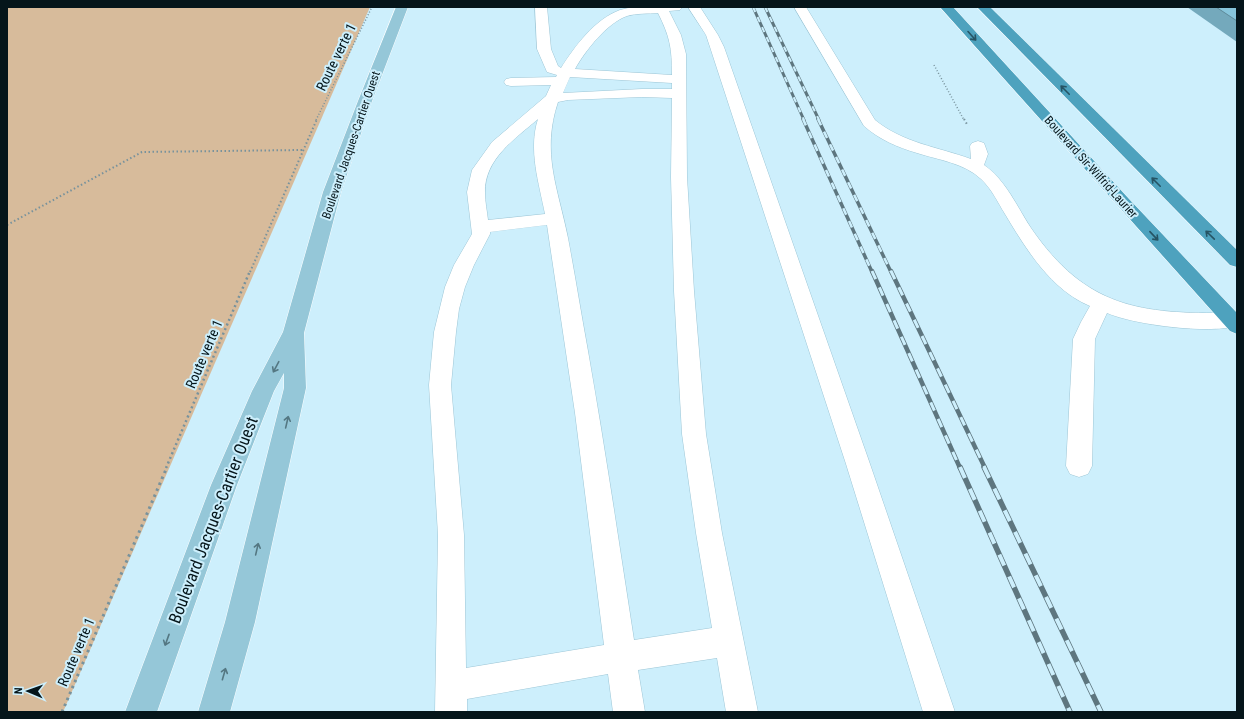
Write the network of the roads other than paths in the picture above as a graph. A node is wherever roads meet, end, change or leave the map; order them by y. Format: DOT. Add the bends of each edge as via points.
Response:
graph roads {
  1 [pos="402,7"];
  2 [pos="541,7"];
  3 [pos="664,7"];
  4 [pos="694,7"];
  5 [pos="800,7"];
  6 [pos="946,7"];
  7 [pos="983,7"];
  8 [pos="511,82"];
  9 [pos="560,84"];
  10 [pos="679,87"];
  11 [pos="978,146"];
  12 [pos="975,167"];
  13 [pos="555,218"];
  14 [pos="481,227"];
  15 [pos="1237,261"];
  16 [pos="1102,304"];
  17 [pos="1234,323"];
  18 [pos="294,332"];
  19 [pos="1079,466"];
  20 [pos="728,641"];
  21 [pos="621,657"];
  22 [pos="451,699"];
  23 [pos="141,712"];
  24 [pos="214,712"];
  25 [pos="629,712"];
  26 [pos="742,712"];
  27 [pos="939,712"];
  1 -- 18 [label="main road, Boulevard Jacques-Cartier Ouest" via="332,192"];
  2 -- 9 [label="lane" via="543,41 550,66 556,71"];
  3 -- 9 [label="lane" via="624,12 611,19 574,58"];
  3 -- 10 [label="lane" via="679,54"];
  4 -- 27 [label="lane" via="712,35 858,464"];
  5 -- 12 [label="lane" via="849,90 876,129 894,139"];
  6 -- 17 [label="highway, Boulevard Sir-Wilfrid-Laurier, one-way"];
  15 -- 7 [label="highway, one-way"];
  8 -- 9 [label="lane"];
  9 -- 10 [label="lane"];
  9 -- 10 [label="lane" via="568,96 634,93"];
  9 -- 13 [label="lane" via="544,126 542,149"];
  9 -- 14 [label="lane" via="498,145 480,170 476,192"];
  10 -- 20 [label="lane" via="684,292 694,434"];
  11 -- 12 [label="lane" via="980,162"];
  12 -- 16 [label="lane" via="999,188 1046,262 1079,292"];
  13 -- 14 [label="lane"];
  13 -- 21 [label="lane" via="578,353"];
  14 -- 22 [label="lane" via="481,234 464,265 449,309 440,384 451,535"];
  16 -- 17 [label="lane" via="1162,320"];
  16 -- 19 [label="lane" via="1090,322 1084,339"];
  18 -- 23 [label="main road, Boulevard Jacques-Cartier Ouest, one-way" via="263,391 224,485"];
  24 -- 18 [label="main road, Boulevard Jacques-Cartier Ouest, one-way" via="240,622 295,388"];
  20 -- 21 [label="lane"];
  20 -- 26 [label="lane"];
  21 -- 22 [label="lane"];
  21 -- 25 [label="lane"];
}
